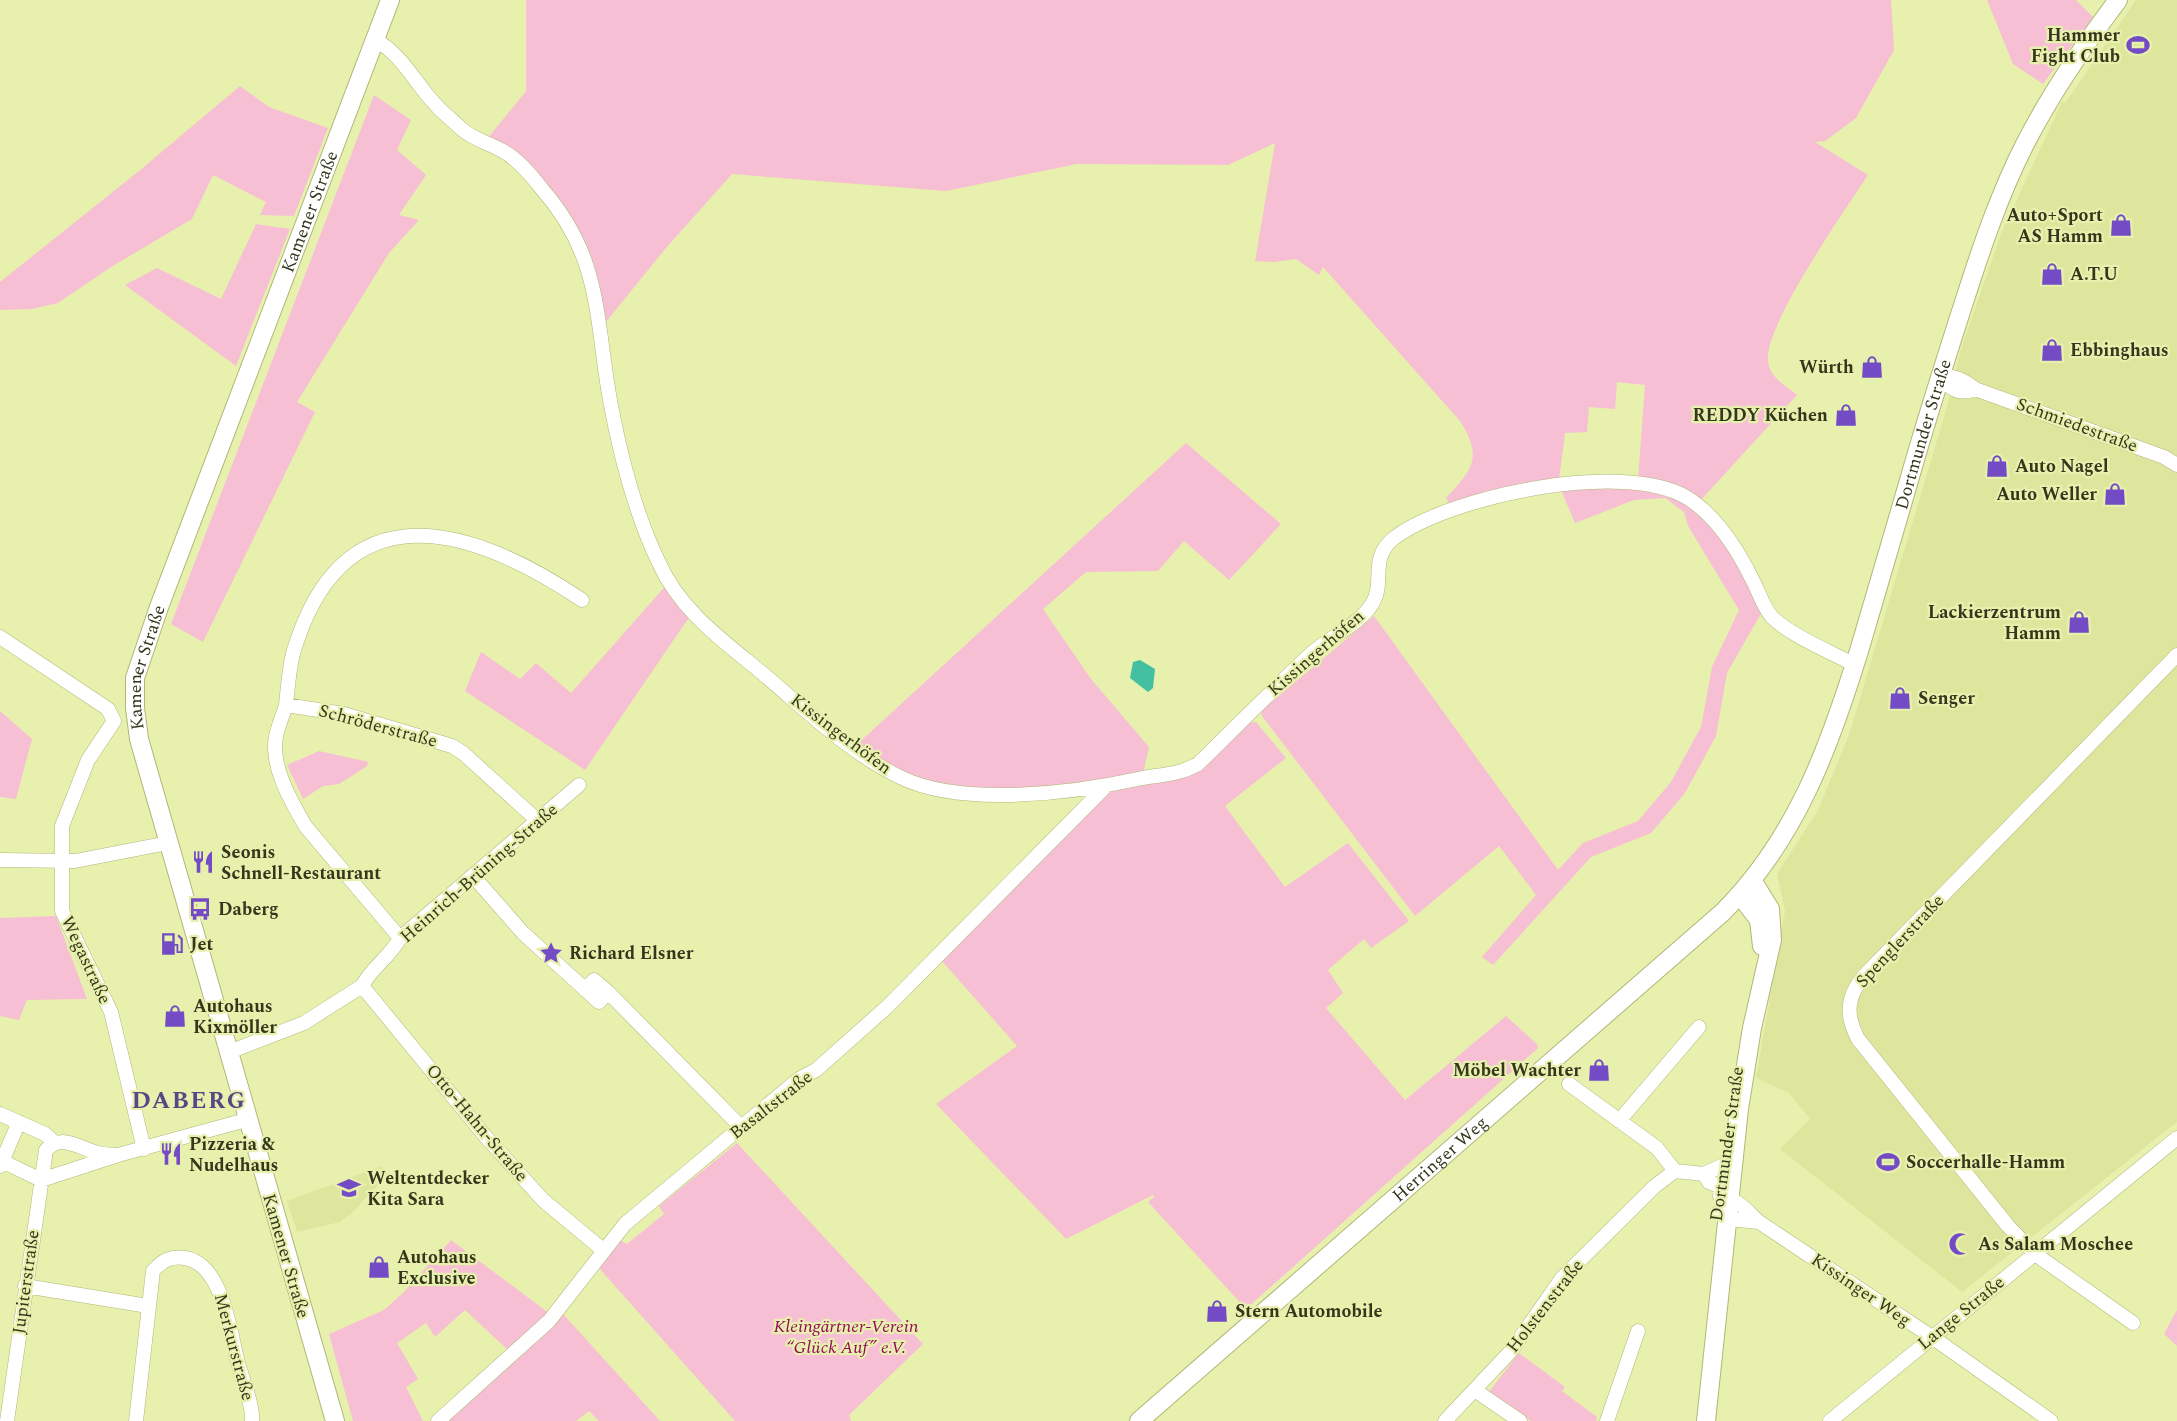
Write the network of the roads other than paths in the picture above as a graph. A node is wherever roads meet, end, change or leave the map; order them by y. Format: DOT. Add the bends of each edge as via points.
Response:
graph roads {
  1 [pos="390,0"];
  2 [pos="2118,0"];
  3 [pos="375,40"];
  4 [pos="1939,376"];
  5 [pos="2177,465"];
  6 [pos="582,600"];
  7 [pos="0,637"];
  8 [pos="2177,655"];
  9 [pos="1854,665"];
  10 [pos="286,705"];
  11 [pos="579,785"];
  12 [pos="1105,787"];
  13 [pos="537,820"];
  14 [pos="168,843"];
  15 [pos="0,860"];
  16 [pos="61,861"];
  17 [pos="473,876"];
  18 [pos="1752,880"];
  19 [pos="1740,895"];
  20 [pos="400,938"];
  21 [pos="362,986"];
  22 [pos="1699,1027"];
  23 [pos="229,1052"];
  24 [pos="1569,1084"];
  25 [pos="0,1114"];
  26 [pos="246,1120"];
  27 [pos="1619,1121"];
  28 [pos="19,1122"];
  29 [pos="741,1127"];
  30 [pos="2177,1138"];
  31 [pos="54,1142"];
  32 [pos="144,1149"];
  33 [pos="118,1155"];
  34 [pos="1,1163"];
  35 [pos="1724,1165"];
  36 [pos="1675,1171"];
  37 [pos="1704,1174"];
  38 [pos="41,1180"];
  39 [pos="1723,1202"];
  40 [pos="1759,1222"];
  41 [pos="603,1250"];
  42 [pos="2035,1254"];
  43 [pos="25,1286"];
  44 [pos="148,1306"];
  45 [pos="2133,1323"];
  46 [pos="1638,1331"];
  47 [pos="1932,1337"];
  48 [pos="1476,1391"];
  49 [pos="252,1419"];
  50 [pos="6,1421"];
  51 [pos="136,1421"];
  52 [pos="334,1421"];
  53 [pos="438,1421"];
  54 [pos="1139,1421"];
  55 [pos="1445,1421"];
  56 [pos="1520,1421"];
  57 [pos="1607,1421"];
  58 [pos="1698,1421"];
  59 [pos="1706,1421"];
  60 [pos="1830,1421"];
  61 [pos="2051,1421"];
  1 -- 3 [label="main road, Kamener Straße"];
  2 -- 4 [label="main road, Dortmunder Straße" via="2083,49 2025,145 1993,216"];
  3 -- 12 [label="street, Kissingerhöfen" via="392,52 434,104 467,134 505,151 525,170 573,230 588,266 596,300 610,398 629,479 658,562 692,613 838,737 905,779 941,790 979,793"];
  3 -- 14 [label="main road, Kamener Straße" via="135,678 139,739"];
  4 -- 5 [label="street, Schmiedestraße" via="1949,388 1959,392 1975,389"];
  4 -- 9 [label="main road, Dortmunder Straße"];
  6 -- 10 [label="street" via="520,563 486,549 427,536 378,540 341,565 312,603 293,652"];
  7 -- 16 [label="street, Wegastraße" via="108,709 114,722 88,760 62,826"];
  8 -- 42 [label="street, Spenglerstraße" via="1863,977 1848,1004 1848,1020 1858,1039 2008,1226"];
  9 -- 12 [label="street, Kissingerhöfen" via="1772,616 1737,550 1705,512 1686,497 1638,484 1545,485 1439,513 1392,540 1378,561 1376,595 1363,614 1314,651 1198,764 1179,774"];
  9 -- 18 [label="main road, Dortmunder Straße" via="1809,792 1777,848"];
  10 -- 13 [label="street, Schröderstraße" via="344,714 452,746"];
  10 -- 20 [label="street" via="275,739 279,765 294,807 306,827"];
  11 -- 13 [label="street, Heinrich-Brüning-Straße"];
  12 -- 29 [label="street, Basaltstraße" via="888,1006 816,1071 799,1079"];
  13 -- 17 [label="street, Heinrich-Brüning-Straße"];
  14 -- 16 [label="street"];
  14 -- 23 [label="main road, Kamener Straße"];
  15 -- 16 [label="street"];
  16 -- 32 [label="street, Wegastraße" via="62,911 111,1012"];
  17 -- 20 [label="street, Heinrich-Brüning-Straße"];
  17 -- 29 [label="street" via="523,933 585,990 599,1002 608,992"];
  18 -- 19 [label="main road, Dortmunder Straße"];
  18 -- 39 [label="main road, Dortmunder Straße" via="1770,909 1772,940 1752,1028"];
  19 -- 35 [label="main road, Dortmunder Straße" via="1759,920 1762,944 1741,1046"];
  19 -- 54 [label="main road, Herringer Weg"];
  20 -- 21 [label="street, Heinrich-Brüning-Straße"];
  21 -- 23 [label="street, Heinrich-Brüning-Straße" via="304,1023"];
  21 -- 41 [label="street, Otto-Hahn-Straße" via="543,1200"];
  22 -- 27 [label="street"];
  23 -- 26 [label="main road, Kamener Straße"];
  24 -- 27 [label="street"];
  25 -- 28 [label="street"];
  26 -- 32 [label="street"];
  26 -- 52 [label="main road, Kamener Straße"];
  27 -- 36 [label="street" via="1658,1148"];
  28 -- 31 [label="street"];
  28 -- 34 [label="street"];
  29 -- 41 [label="street, Basaltstraße" via="625,1224"];
  30 -- 42 [label="street, Lange Straße"];
  31 -- 33 [label="street"];
  31 -- 38 [label="street, Jupiterstraße" via="46,1150"];
  32 -- 33 [label="street"];
  33 -- 38 [label="street"];
  34 -- 38 [label="street"];
  35 -- 37 [label="street"];
  35 -- 39 [label="main road, Dortmunder Straße"];
  36 -- 37 [label="street, Kissinger Weg"];
  36 -- 48 [label="street, Holstenstraße" via="1562,1278 1511,1351"];
  37 -- 39 [label="street, Kissinger Weg"];
  38 -- 43 [label="street, Jupiterstraße"];
  39 -- 40 [label="street, Kissinger Weg"];
  39 -- 40 [label="street, Kissinger Weg"];
  39 -- 58 [label="main road, Dortmunder Straße"];
  39 -- 59 [label="main road, Dortmunder Straße"];
  40 -- 47 [label="street, Kissinger Weg"];
  41 -- 53 [label="street, Basaltstraße" via="549,1321"];
  42 -- 45 [label="street, Spenglerstraße"];
  42 -- 47 [label="street, Lange Straße"];
  43 -- 44 [label="street"];
  43 -- 50 [label="street, Jupiterstraße"];
  44 -- 49 [label="street, Merkurstraße" via="153,1271 168,1258 189,1258 208,1272 223,1302"];
  44 -- 51 [label="street, Merkurstraße"];
  46 -- 57 [label="street"];
  47 -- 60 [label="street, Lange Straße"];
  47 -- 61 [label="street, Kissinger Weg"];
  48 -- 55 [label="street, Holstenstraße"];
  48 -- 56 [label="street"];
}
